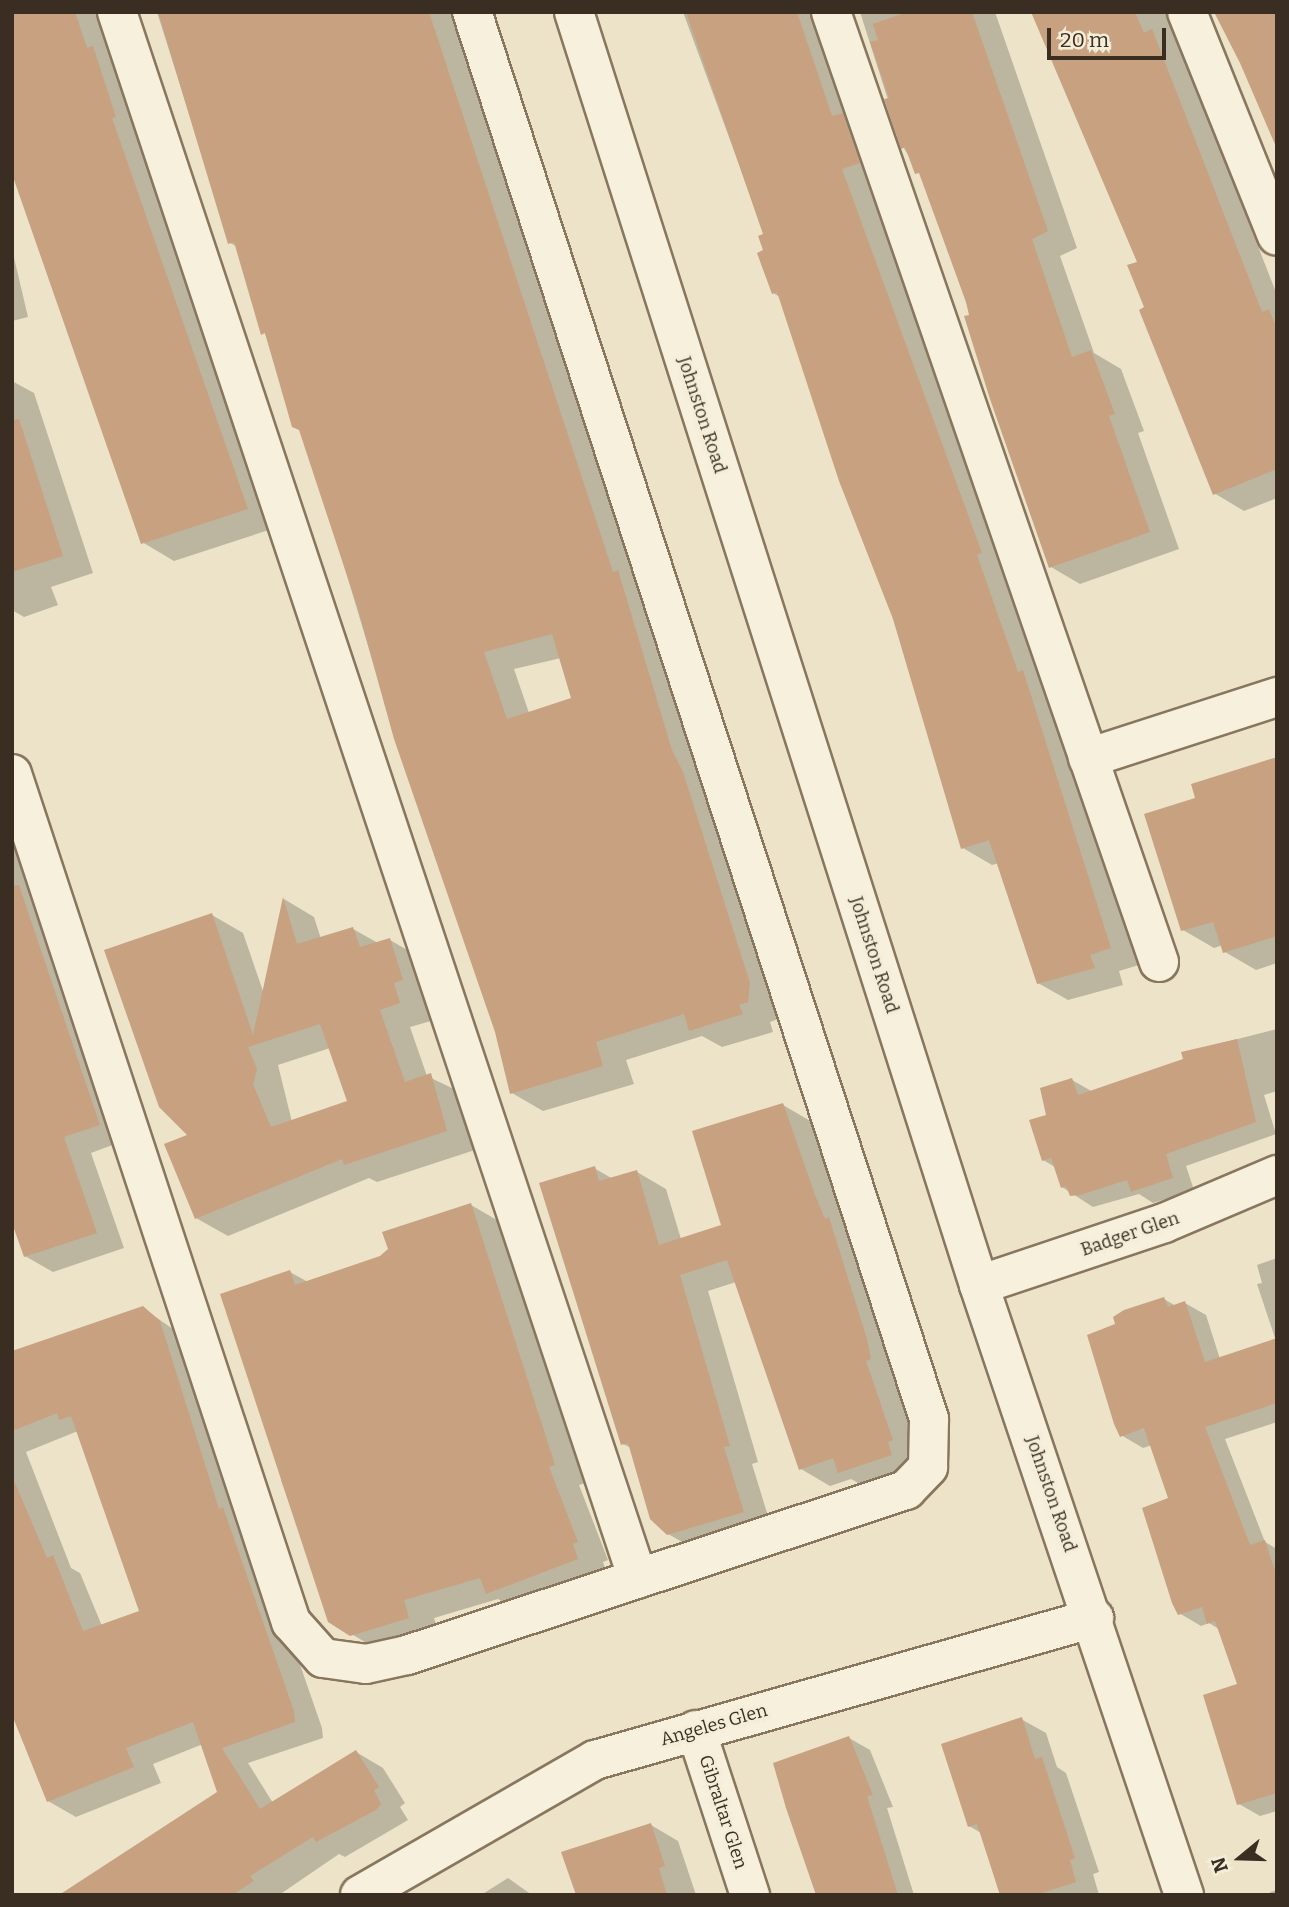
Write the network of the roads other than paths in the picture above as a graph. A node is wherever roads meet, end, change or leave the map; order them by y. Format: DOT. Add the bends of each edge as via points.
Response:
graph roads {
  1 [pos="117,12"];
  2 [pos="472,12"];
  3 [pos="574,12"];
  4 [pos="831,12"];
  5 [pos="1187,12"];
  6 [pos="1277,236"];
  7 [pos="1277,697"];
  8 [pos="1088,758"];
  9 [pos="12,774"];
  10 [pos="1159,962"];
  11 [pos="1277,1175"];
  12 [pos="979,1285"];
  13 [pos="638,1579"];
  14 [pos="1094,1618"];
  15 [pos="696,1730"];
  16 [pos="360,1895"];
  17 [pos="750,1895"];
  18 [pos="1184,1895"];
  1 -- 13 [label="street"];
  2 -- 13 [label="street" via="929,1419 928,1466 906,1490"];
  3 -- 12 [label="street, Johnston Road"];
  4 -- 8 [label="street"];
  5 -- 6 [label="street"];
  7 -- 8 [label="street"];
  8 -- 10 [label="street"];
  9 -- 13 [label="street" via="291,1622 323,1658 366,1664"];
  11 -- 12 [label="street, Badger Glen" via="1164,1223"];
  12 -- 14 [label="street, Johnston Road"];
  14 -- 15 [label="street, Angeles Glen"];
  14 -- 18 [label="street, Johnston Road"];
  15 -- 16 [label="street, Angeles Glen" via="595,1760"];
  15 -- 17 [label="street, Gibraltar Glen"];
}
